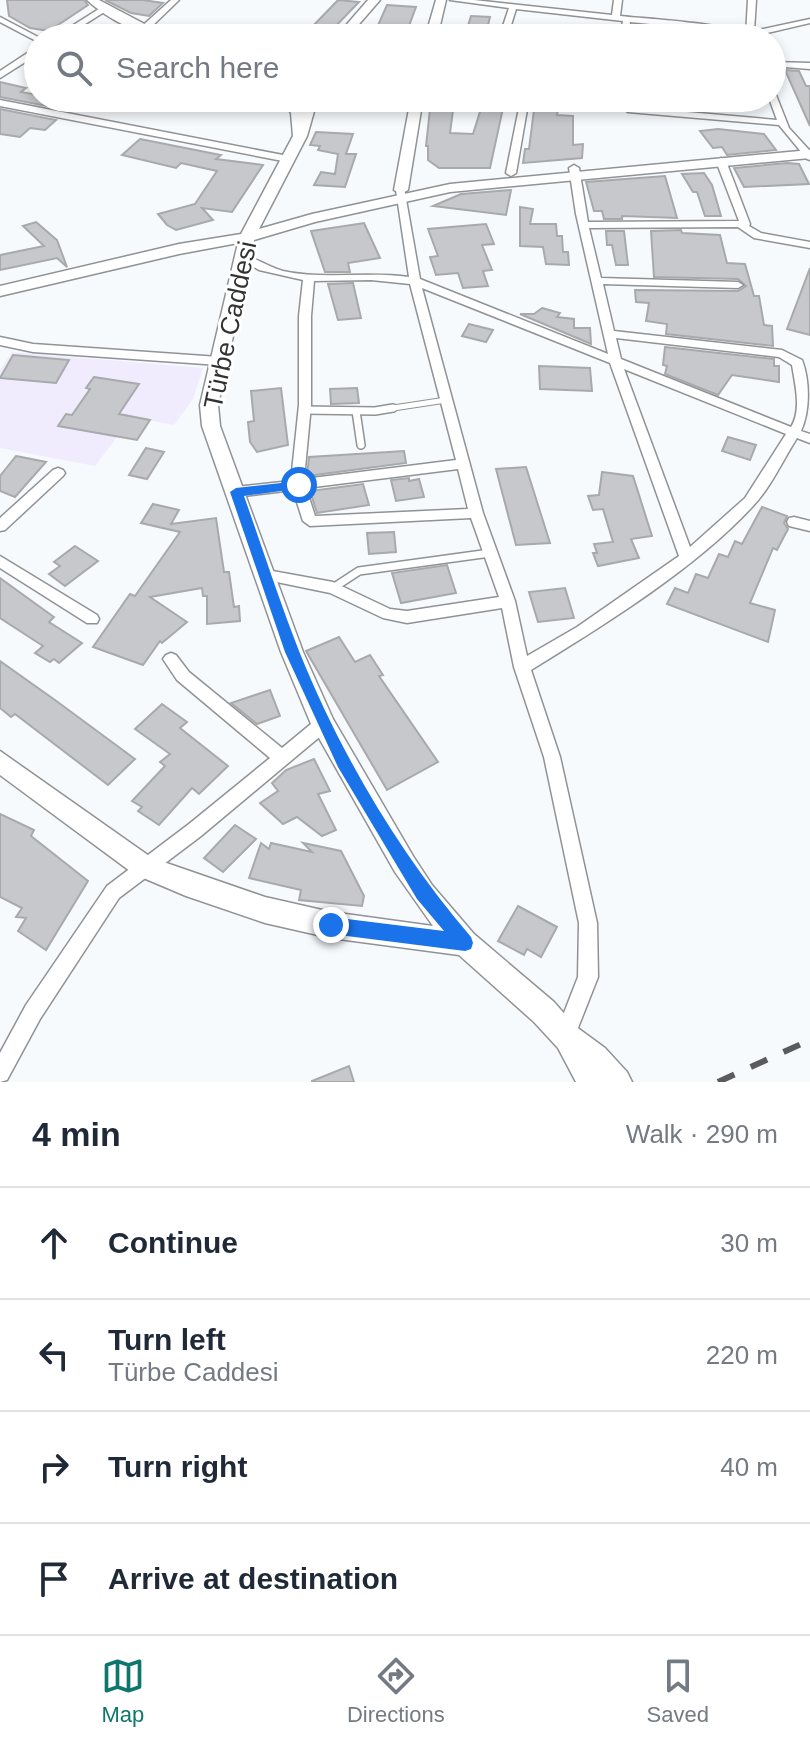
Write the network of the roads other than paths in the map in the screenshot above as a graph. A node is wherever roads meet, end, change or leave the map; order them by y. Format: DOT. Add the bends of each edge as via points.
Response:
graph roads {
  1 [pos="92,0"];
  2 [pos="175,0"];
  3 [pos="375,0"];
  4 [pos="441,0"];
  5 [pos="454,0"];
  6 [pos="618,0"];
  7 [pos="752,0"];
  8 [pos="513,8"];
  9 [pos="105,9"];
  10 [pos="616,17"];
  11 [pos="0,19"];
  12 [pos="627,19"];
  13 [pos="810,21"];
  14 [pos="80,24"];
  15 [pos="134,24"];
  16 [pos="149,24"];
  17 [pos="352,24"];
  18 [pos="435,24"];
  19 [pos="508,24"];
  20 [pos="626,24"];
  21 [pos="670,24"];
  22 [pos="750,24"];
  23 [pos="786,27"];
  24 [pos="24,32"];
  25 [pos="24,59"];
  26 [pos="786,65"];
  27 [pos="810,66"];
  28 [pos="0,75"];
  29 [pos="0,103"];
  30 [pos="24,108"];
  31 [pos="46,112"];
  32 [pos="297,112"];
  33 [pos="306,112"];
  34 [pos="415,112"];
  35 [pos="522,112"];
  36 [pos="661,112"];
  37 [pos="779,112"];
  38 [pos="783,123"];
  39 [pos="300,136"];
  40 [pos="808,152"];
  41 [pos="288,159"];
  42 [pos="721,161"];
  43 [pos="574,171"];
  44 [pos="511,173"];
  45 [pos="400,194"];
  46 [pos="585,225"];
  47 [pos="742,226"];
  48 [pos="248,239"];
  49 [pos="810,245"];
  50 [pos="309,278"];
  51 [pos="0,281"];
  52 [pos="415,281"];
  53 [pos="597,281"];
  54 [pos="738,285"];
  55 [pos="0,291"];
  56 [pos="609,334"];
  57 [pos="0,341"];
  58 [pos="219,361"];
  59 [pos="616,363"];
  60 [pos="446,400"];
  61 [pos="304,410"];
  62 [pos="356,411"];
  63 [pos="794,433"];
  64 [pos="810,439"];
  65 [pos="361,445"];
  66 [pos="463,464"];
  67 [pos="58,473"];
  68 [pos="299,485"];
  69 [pos="236,492"];
  70 [pos="476,513"];
  71 [pos="794,522"];
  72 [pos="0,526"];
  73 [pos="810,526"];
  74 [pos="490,553"];
  75 [pos="687,558"];
  76 [pos="0,561"];
  77 [pos="267,575"];
  78 [pos="333,588"];
  79 [pos="508,601"];
  80 [pos="92,619"];
  81 [pos="171,659"];
  82 [pos="522,667"];
  83 [pos="323,724"];
  84 [pos="280,757"];
  85 [pos="0,763"];
  86 [pos="143,866"];
  87 [pos="465,943"];
  88 [pos="565,1036"];
  89 [pos="0,1073"];
  90 [pos="593,1082"];
  91 [pos="617,1082"];
  1 -- 9 [label="street"];
  2 -- 16 [label="street"];
  3 -- 17 [label="street"];
  4 -- 18 [label="street"];
  5 -- 8 [label="street"];
  6 -- 10 [label="street"];
  7 -- 22 [label="street"];
  8 -- 10 [label="street"];
  8 -- 19 [label="street"];
  9 -- 14 [label="street"];
  9 -- 15 [label="street"];
  10 -- 12 [label="street"];
  11 -- 24 [label="street"];
  12 -- 20 [label="street"];
  12 -- 21 [label="street"];
  13 -- 23 [label="street"];
  25 -- 28 [label="street"];
  26 -- 27 [label="street"];
  29 -- 30 [label="street"];
  31 -- 41 [label="street"];
  32 -- 39 [label="street"];
  33 -- 39 [label="street, Türbe Caddesi"];
  34 -- 45 [label="street"];
  35 -- 44 [label="street"];
  36 -- 38 [label="street"];
  37 -- 38 [label="street"];
  38 -- 40 [label="street"];
  39 -- 41 [label="street, Türbe Caddesi"];
  40 -- 42 [label="street"];
  40 -- 43 [label="street"];
  41 -- 48 [label="street, Türbe Caddesi"];
  42 -- 43 [label="street"];
  42 -- 47 [label="street" via="747,222"];
  43 -- 44 [label="street"];
  43 -- 45 [label="street"];
  43 -- 46 [label="street"];
  44 -- 45 [label="street"];
  45 -- 48 [label="street"];
  45 -- 52 [label="street"];
  46 -- 47 [label="street"];
  46 -- 53 [label="street"];
  47 -- 49 [label="street" via="758,236"];
  48 -- 50 [label="street" via="268,271"];
  48 -- 51 [label="street" via="212,234"];
  48 -- 55 [label="street" via="179,249"];
  48 -- 58 [label="street, Türbe Caddesi"];
  50 -- 52 [label="street" via="393,276"];
  50 -- 61 [label="street"];
  52 -- 59 [label="street"];
  52 -- 60 [label="street"];
  53 -- 54 [label="street"];
  53 -- 56 [label="street"];
  56 -- 59 [label="street"];
  56 -- 63 [label="street" via="792,358 798,363 803,397 802,420"];
  57 -- 58 [label="street"];
  58 -- 69 [label="street, Türbe Caddesi" via="209,415"];
  59 -- 63 [label="street"];
  59 -- 75 [label="street"];
  60 -- 62 [label="lane"];
  60 -- 66 [label="street"];
  61 -- 62 [label="lane"];
  61 -- 68 [label="street"];
  62 -- 65 [label="lane"];
  63 -- 64 [label="street"];
  63 -- 75 [label="street" via="750,501"];
  66 -- 68 [label="street"];
  66 -- 70 [label="street"];
  67 -- 72 [label="street"];
  68 -- 69 [label="street"];
  68 -- 70 [label="street" via="310,521"];
  69 -- 77 [label="street, Türbe Caddesi"];
  70 -- 74 [label="street"];
  71 -- 73 [label="street"];
  74 -- 78 [label="lane" via="359,571"];
  74 -- 79 [label="street"];
  75 -- 82 [label="street"];
  76 -- 80 [label="street"];
  77 -- 78 [label="street"];
  77 -- 83 [label="street, Türbe Caddesi"];
  78 -- 79 [label="street" via="388,614 407,617"];
  79 -- 82 [label="street"];
  81 -- 84 [label="street" via="183,676"];
  82 -- 88 [label="street" via="552,757 588,923 588,977"];
  83 -- 84 [label="street"];
  83 -- 87 [label="street, Türbe Caddesi" via="423,894"];
  84 -- 86 [label="street" via="261,778"];
  85 -- 86 [label="street"];
  86 -- 87 [label="street" via="265,910 331,925"];
  86 -- 89 [label="street" via="113,892 33,1012"];
  87 -- 88 [label="street, Türbe Caddesi"];
  88 -- 90 [label="street, Türbe Caddesi"];
  88 -- 91 [label="street, Türbe Caddesi"];
}
